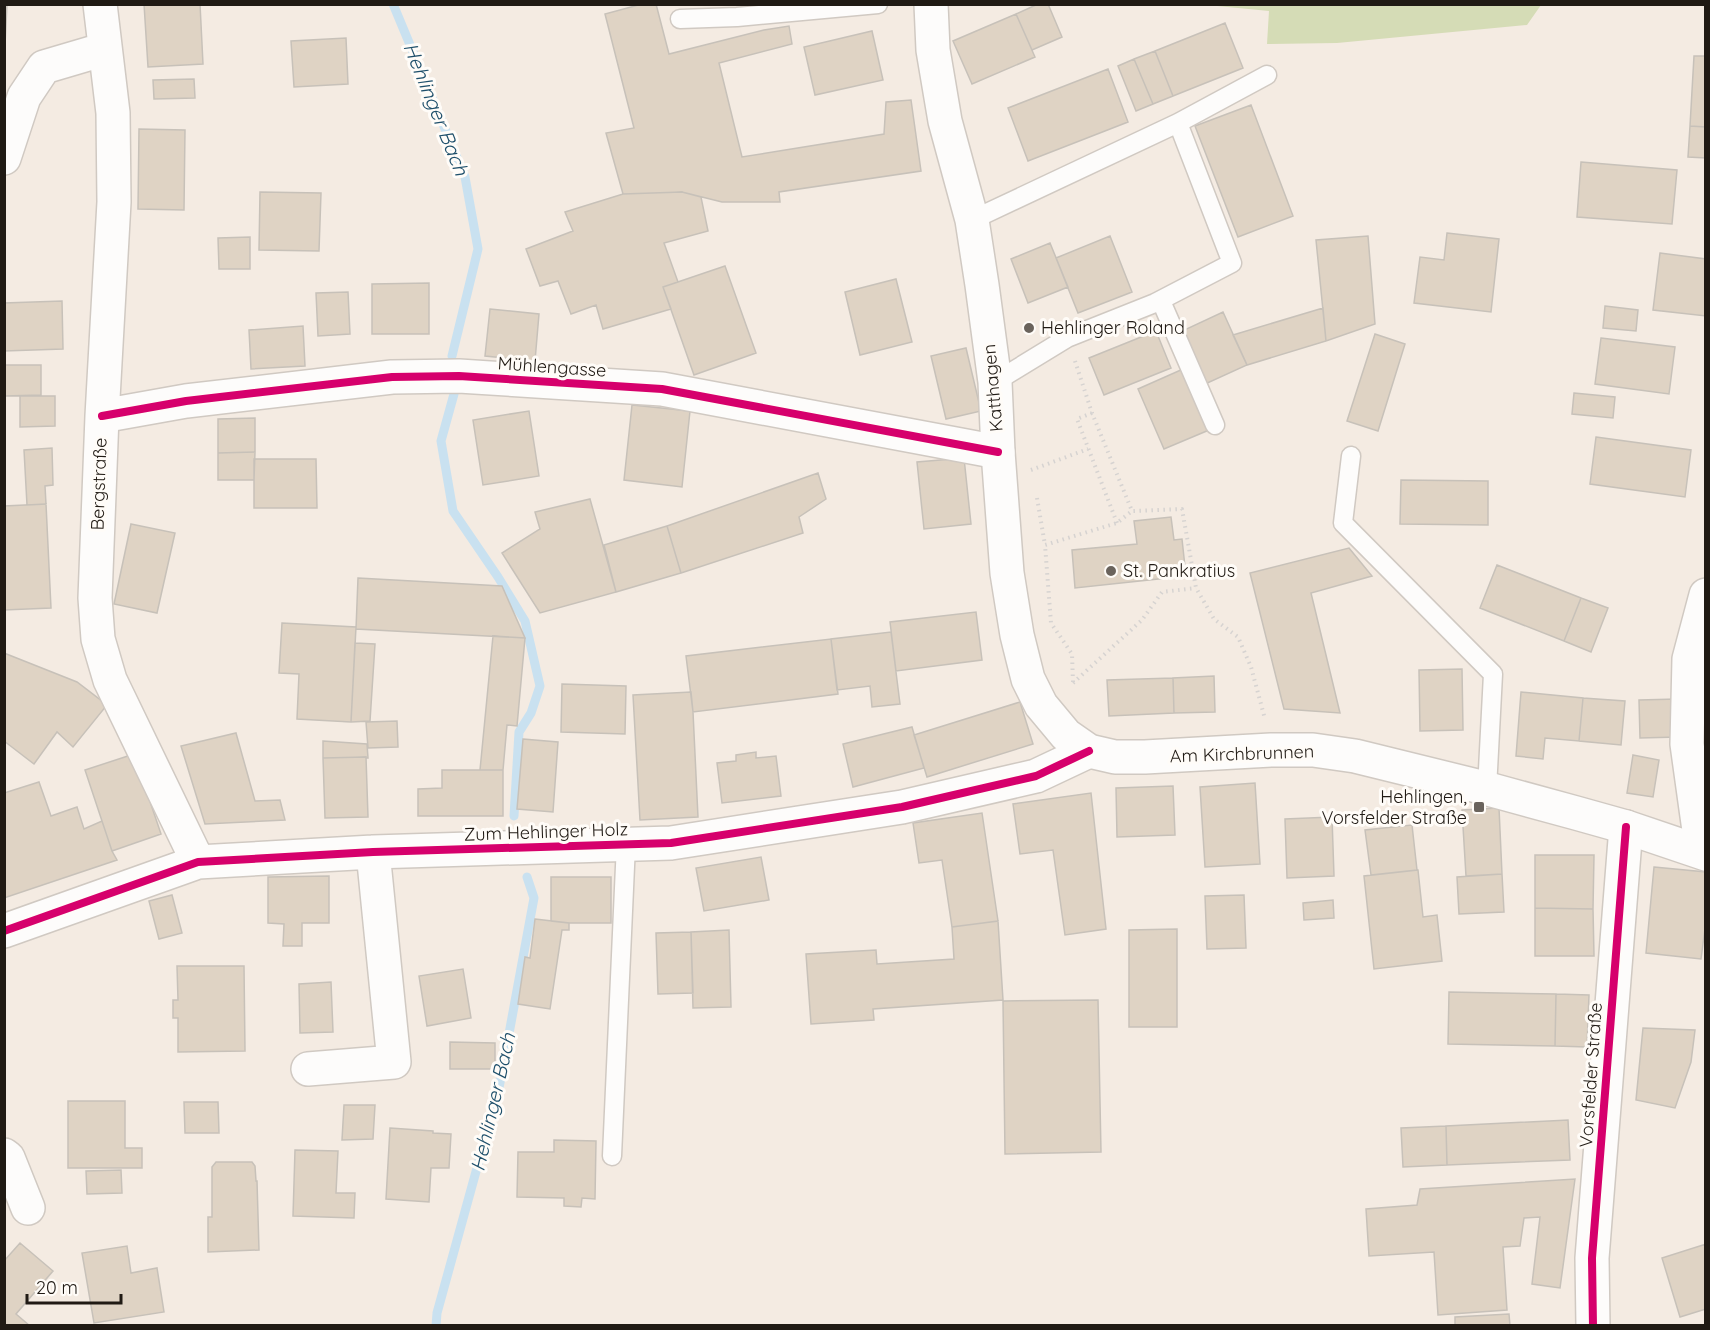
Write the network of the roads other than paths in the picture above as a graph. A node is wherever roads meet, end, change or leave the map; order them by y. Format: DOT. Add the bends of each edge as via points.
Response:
graph roads {
  1 [pos="100,4"];
  2 [pos="878,4"];
  3 [pos="931,4"];
  4 [pos="680,19"];
  5 [pos="105,49"];
  6 [pos="1267,75"];
  7 [pos="1178,123"];
  8 [pos="4,158"];
  9 [pos="972,220"];
  10 [pos="1158,302"];
  11 [pos="995,382"];
  12 [pos="102,416"];
  13 [pos="1215,424"];
  14 [pos="998,452"];
  15 [pos="1352,456"];
  16 [pos="1706,595"];
  17 [pos="1697,658"];
  18 [pos="1089,751"];
  19 [pos="1487,789"];
  20 [pos="1626,827"];
  21 [pos="626,844"];
  22 [pos="373,852"];
  23 [pos="1704,853"];
  24 [pos="198,862"];
  25 [pos="4,932"];
  26 [pos="308,1070"];
  27 [pos="4,1155"];
  28 [pos="612,1156"];
  29 [pos="28,1208"];
  30 [pos="1593,1326"];
  1 -- 5 [label="street, Bergstraße"];
  2 -- 4 [label="lane"];
  3 -- 9 [label="street, Katthagen" via="933,51 945,121"];
  5 -- 8 [label="street" via="44,68 24,97"];
  5 -- 12 [label="street, Bergstraße" via="113,112 114,202"];
  6 -- 7 [label="lane"];
  7 -- 9 [label="lane"];
  7 -- 10 [label="lane" via="1232,263"];
  9 -- 11 [label="street, Katthagen"];
  10 -- 11 [label="lane" via="1067,338"];
  10 -- 13 [label="lane"];
  11 -- 14 [label="street, Katthagen"];
  12 -- 14 [label="street, Mühlengasse" via="186,401 392,376 459,376 662,389"];
  12 -- 24 [label="street, Bergstraße" via="95,598 98,639 111,680"];
  14 -- 18 [label="street, Katthagen" via="1007,573 1029,679 1041,705 1066,735"];
  15 -- 19 [label="lane" via="1343,524 1493,674"];
  16 -- 17 [label="street"];
  17 -- 23 [label="street" via="1687,744"];
  18 -- 19 [label="street, Am Kirchbrunnen" via="1115,757 1145,757 1313,750 1355,756"];
  18 -- 21 [label="street, Zum Hehlinger Holz" via="1036,776 902,807 671,843"];
  19 -- 20 [label="street, Am Kirchbrunnen"];
  20 -- 23 [label="street, Am Kirchbrunnen"];
  20 -- 30 [label="street, Vorsfelder Straße" via="1592,1258"];
  21 -- 22 [label="street, Zum Hehlinger Holz"];
  21 -- 28 [label="lane"];
  22 -- 24 [label="street, Zum Hehlinger Holz"];
  22 -- 26 [label="street" via="394,1062"];
  24 -- 25 [label="street, Zum Hehlinger Holz"];
  27 -- 29 [label="street"];
}
